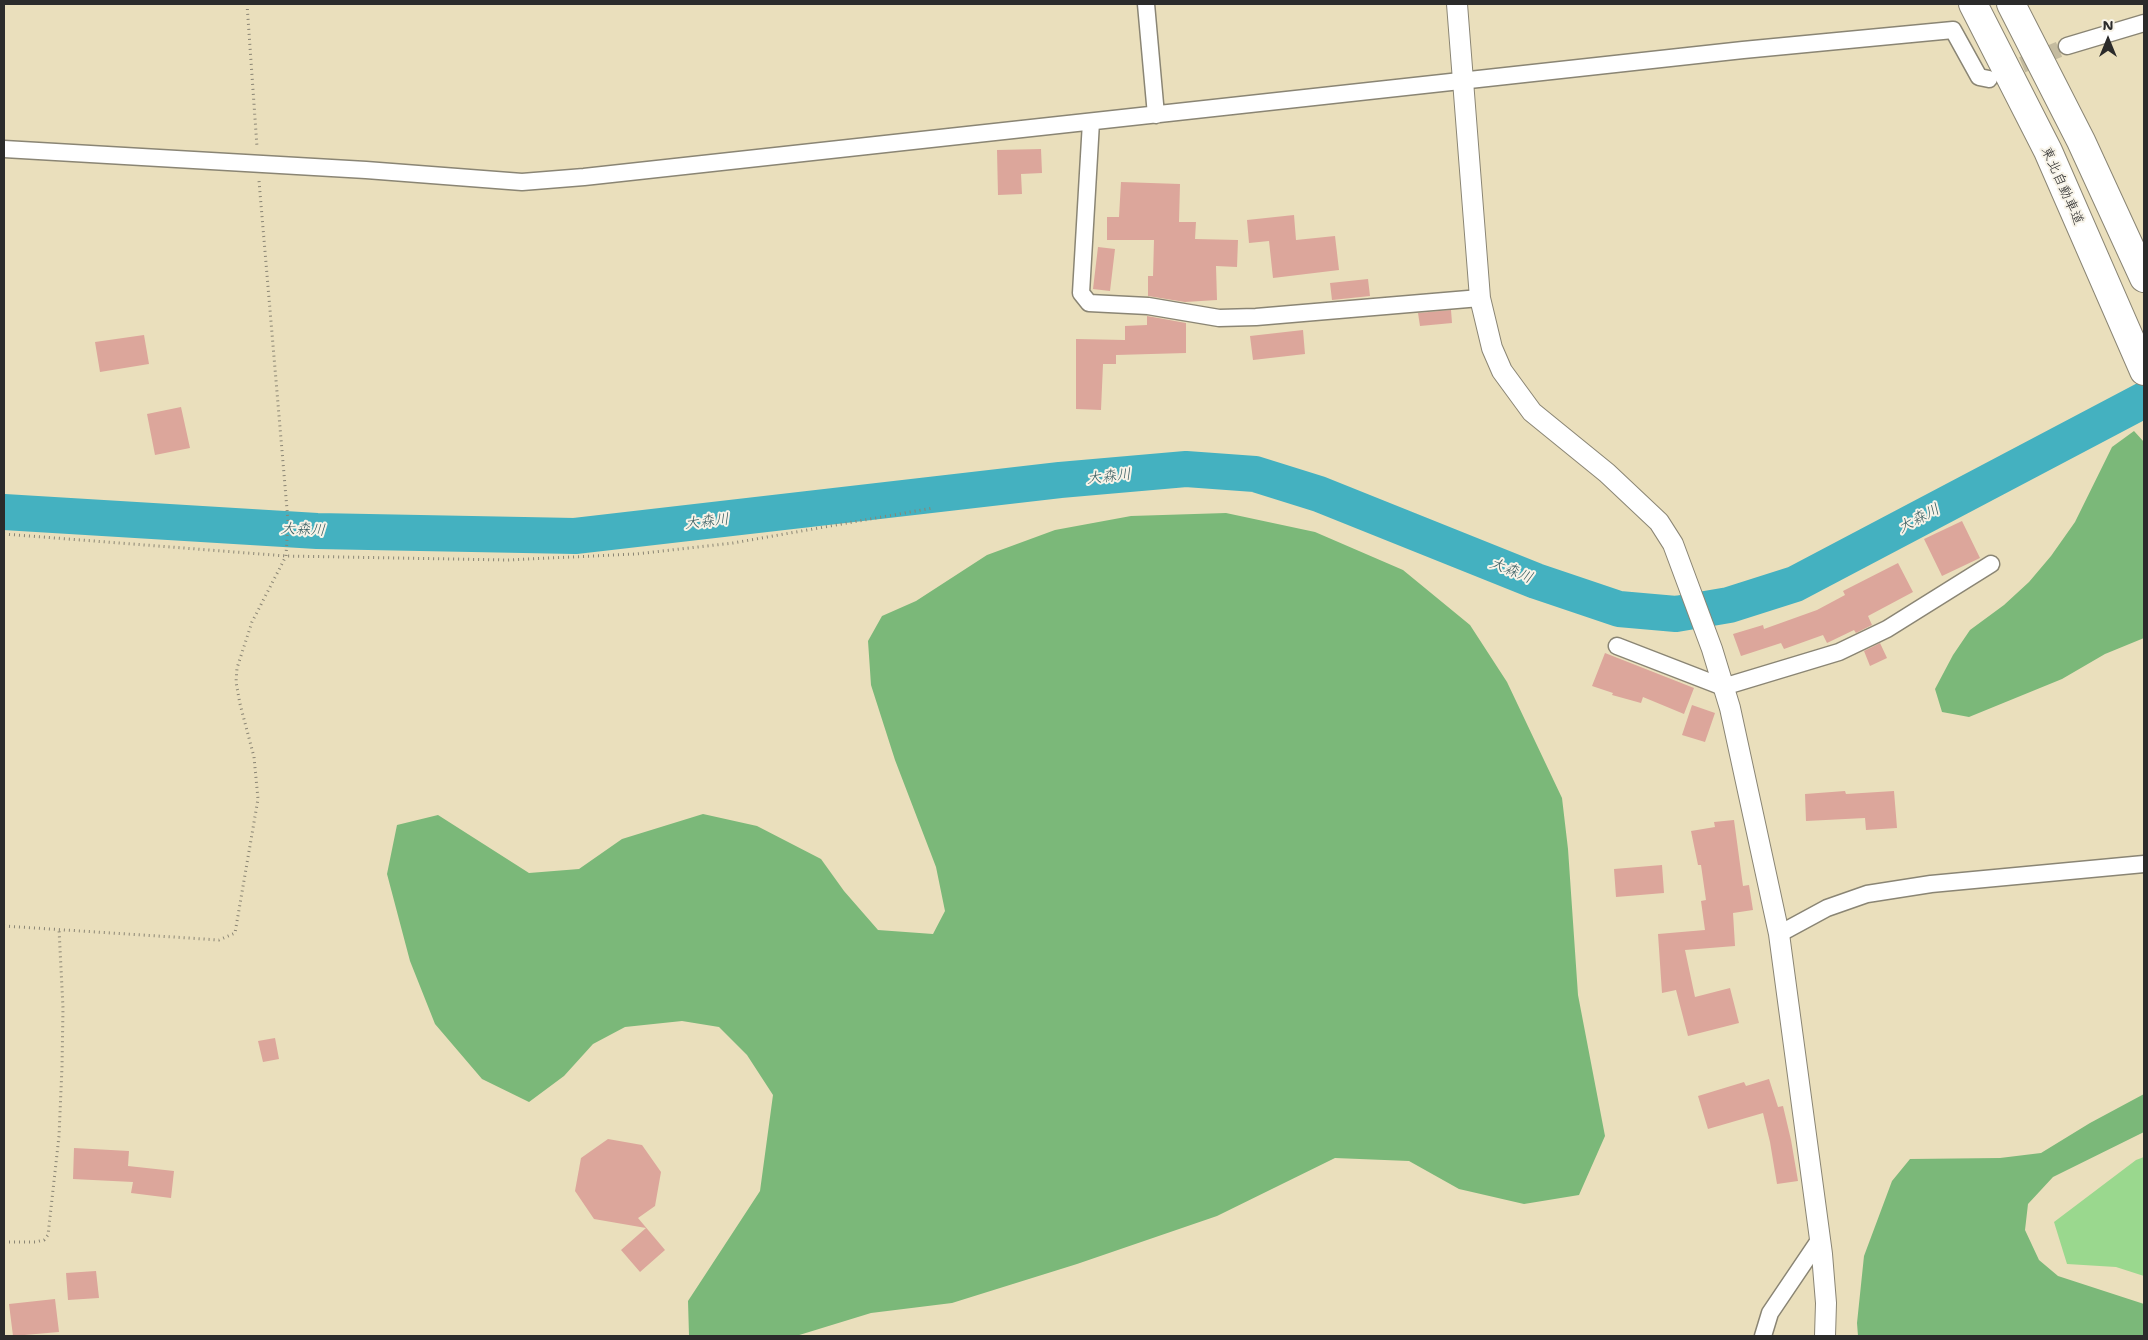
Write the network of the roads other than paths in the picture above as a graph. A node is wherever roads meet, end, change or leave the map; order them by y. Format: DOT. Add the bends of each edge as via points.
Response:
graph roads {
  1 [pos="1146,4"];
  2 [pos="1457,4"];
  3 [pos="1973,4"];
  4 [pos="2011,4"];
  5 [pos="2144,23"];
  6 [pos="2067,46"];
  7 [pos="1989,79"];
  8 [pos="1462,81"];
  9 [pos="1156,116"];
  10 [pos="1091,122"];
  11 [pos="4,149"];
  12 [pos="2144,278"];
  13 [pos="1480,298"];
  14 [pos="2141,363"];
  15 [pos="1991,564"];
  16 [pos="1616,646"];
  17 [pos="1723,687"];
  18 [pos="2144,864"];
  19 [pos="1779,934"];
  20 [pos="1820,1239"];
  21 [pos="1763,1336"];
  22 [pos="1825,1336"];
  1 -- 9 [label="street"];
  2 -- 8 [label="street"];
  3 -- 14 [label="highway, 東北自動車道" via="2048,151"];
  4 -- 12 [label="highway" via="2081,141"];
  5 -- 6 [label="street"];
  7 -- 8 [label="street" via="1979,78 1953,30"];
  8 -- 9 [label="street"];
  8 -- 13 [label="street"];
  9 -- 10 [label="street"];
  10 -- 11 [label="street" via="522,182"];
  10 -- 13 [label="street" via="1081,293 1090,303 1148,306 1188,314 1237,317"];
  13 -- 17 [label="street" via="1492,348 1514,390 1532,412 1607,473 1659,522 1673,544"];
  15 -- 17 [label="street" via="1887,629 1839,652"];
  16 -- 17 [label="street"];
  17 -- 19 [label="street"];
  18 -- 19 [label="street" via="1940,883 1867,894 1827,908"];
  19 -- 20 [label="street"];
  20 -- 21 [label="street" via="1770,1313"];
  20 -- 22 [label="street" via="1826,1303"];
}
